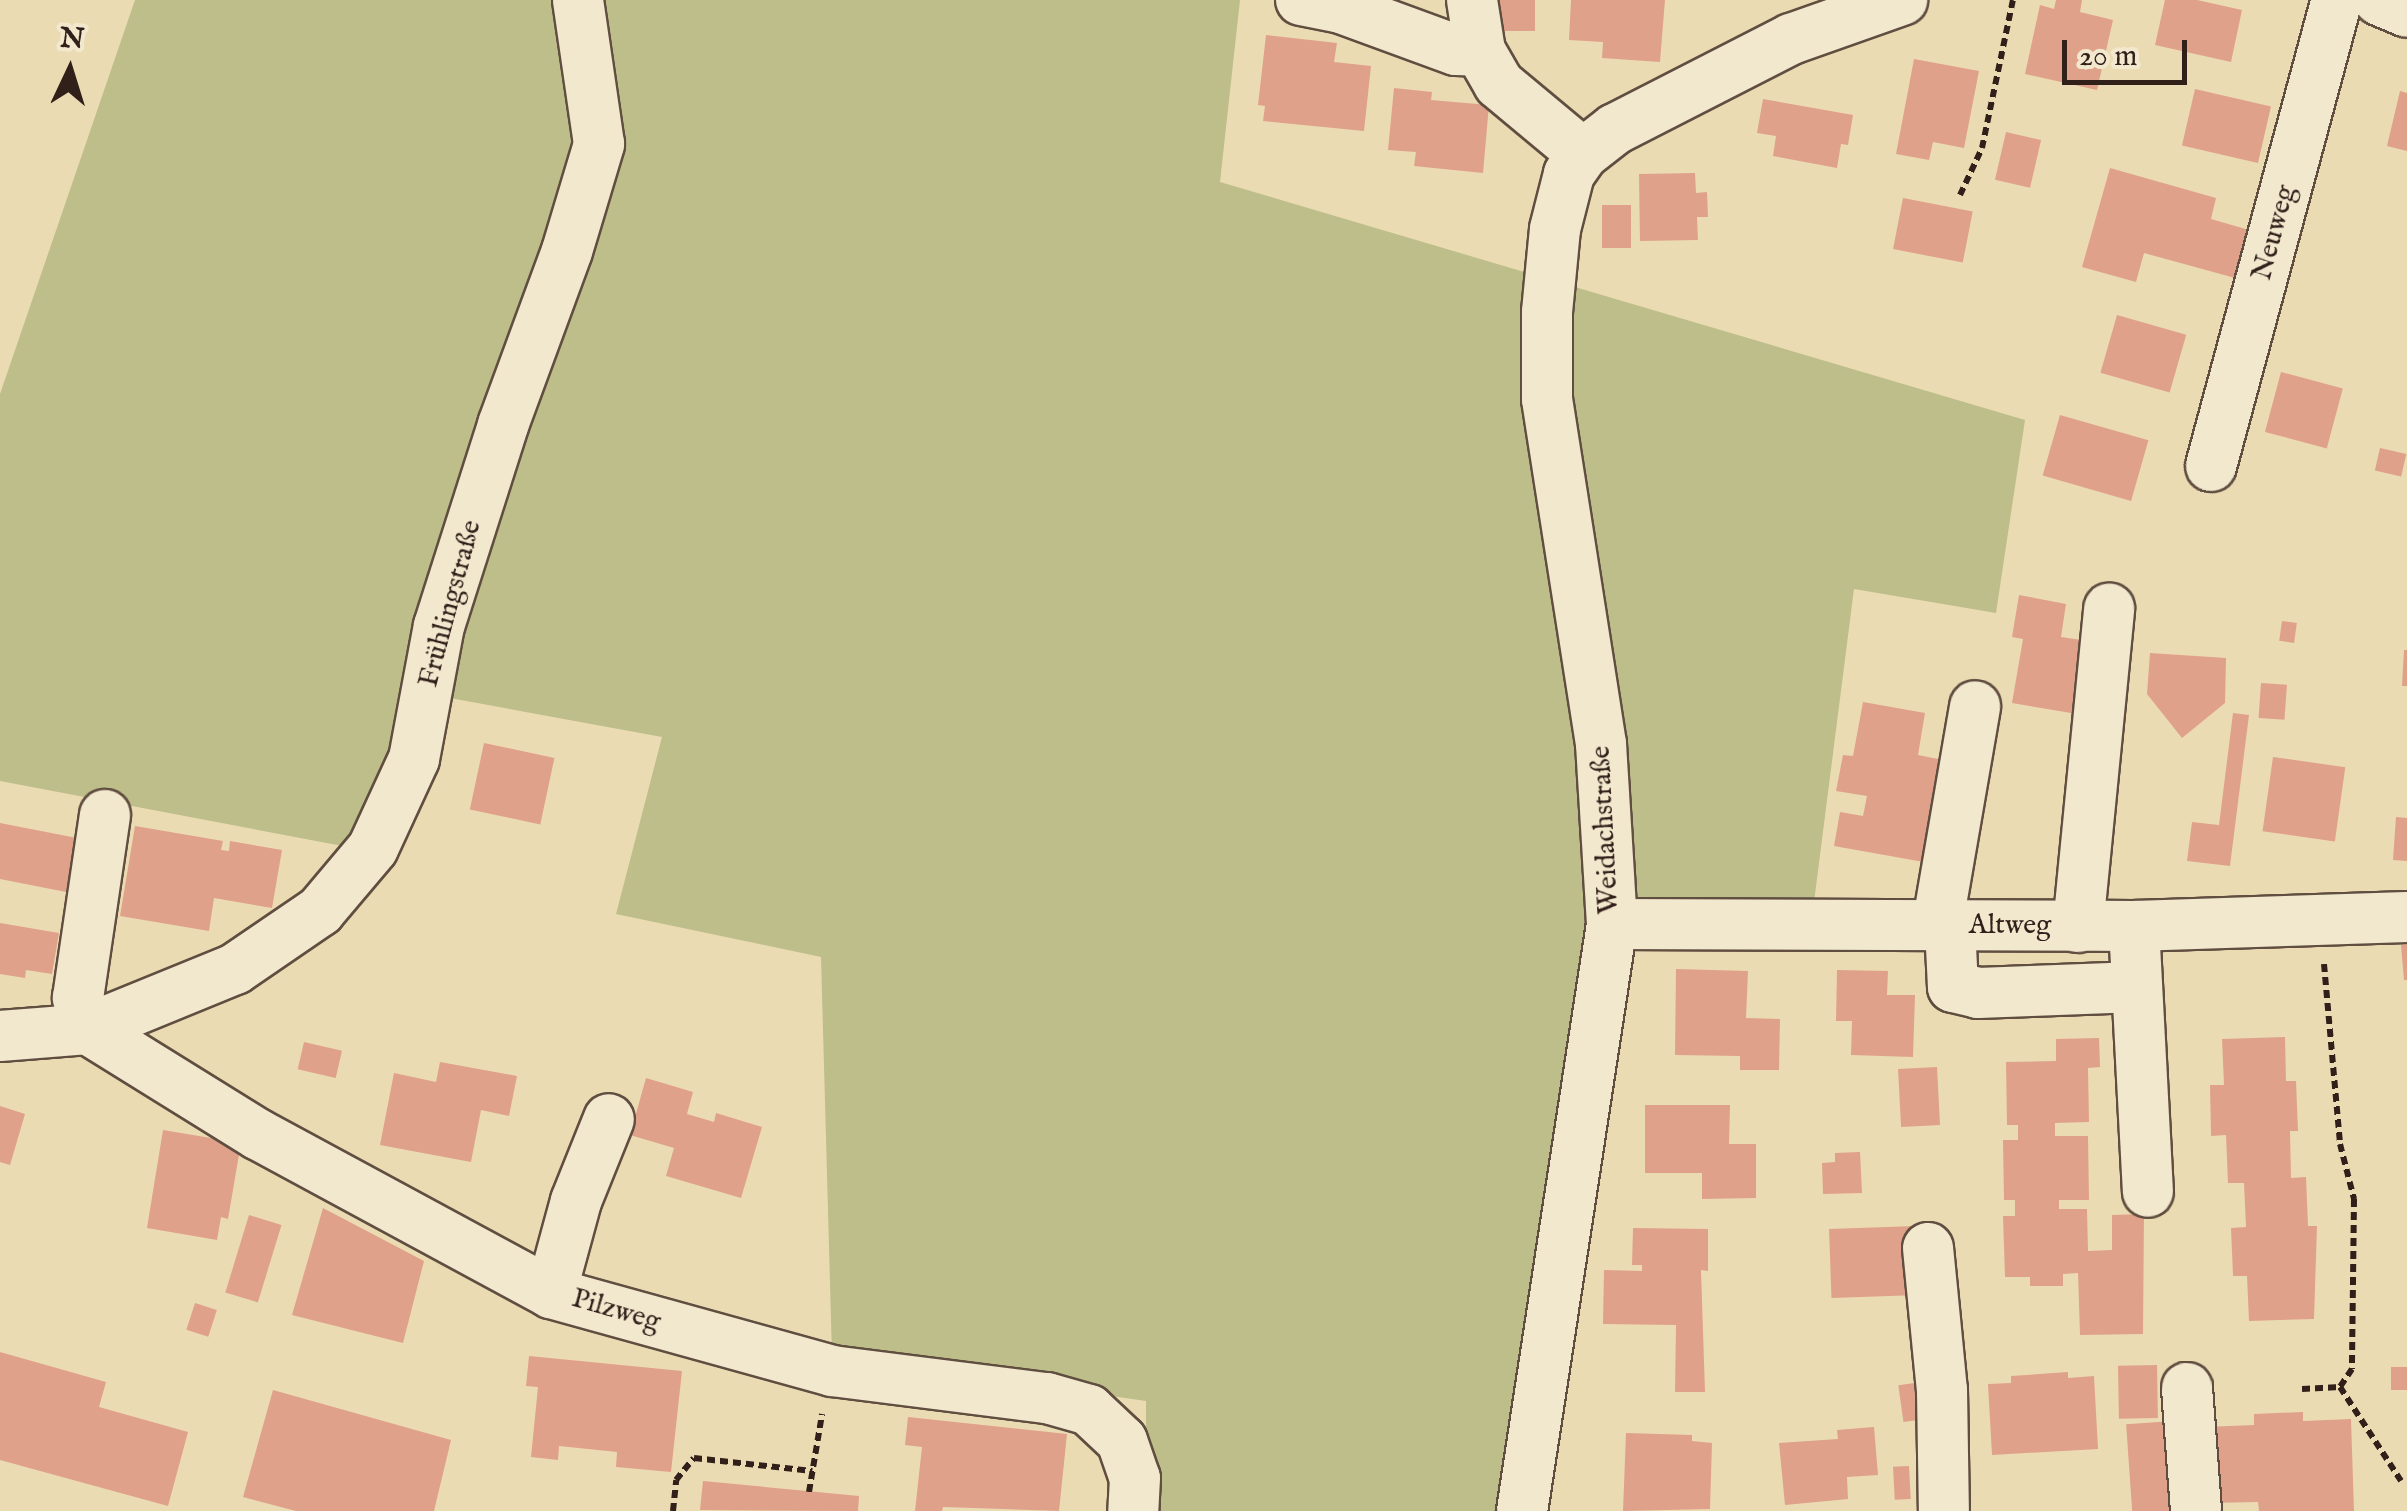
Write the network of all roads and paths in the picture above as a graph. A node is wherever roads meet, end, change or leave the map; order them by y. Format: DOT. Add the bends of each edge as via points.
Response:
graph roads {
  1 [pos="578,0"];
  2 [pos="1300,0"];
  3 [pos="1472,0"];
  4 [pos="1902,0"];
  5 [pos="2014,0"];
  6 [pos="2337,0"];
  7 [pos="2379,0"];
  8 [pos="2407,12"];
  9 [pos="1480,51"];
  10 [pos="1583,154"];
  11 [pos="1960,194"];
  12 [pos="2211,466"];
  13 [pos="2109,610"];
  14 [pos="1976,706"];
  15 [pos="105,816"];
  16 [pos="2407,917"];
  17 [pos="2320,920"];
  18 [pos="1612,924"];
  19 [pos="1944,926"];
  20 [pos="2134,926"];
  21 [pos="2078,927"];
  22 [pos="2137,987"];
  23 [pos="88,1029"];
  24 [pos="0,1036"];
  25 [pos="609,1119"];
  26 [pos="2148,1192"];
  27 [pos="1928,1248"];
  28 [pos="551,1292"];
  29 [pos="832,1371"];
  30 [pos="2340,1387"];
  31 [pos="2187,1388"];
  32 [pos="2302,1389"];
  33 [pos="812,1471"];
  34 [pos="2401,1481"];
  35 [pos="809,1492"];
  36 [pos="673,1511"];
  37 [pos="1134,1511"];
  38 [pos="1522,1511"];
  39 [pos="1944,1511"];
  40 [pos="2196,1511"];
  1 -- 23 [label="street, Frühlingstraße" via="599,144 439,626 414,759 374,848 320,911 235,969"];
  2 -- 9 [label="street" via="1456,50"];
  3 -- 9 [label="street"];
  4 -- 10 [label="street, Weidachstraße" via="1791,39 1615,129"];
  5 -- 11 [label="path" via="1982,148"];
  6 -- 12 [label="street, Neuweg"];
  7 -- 8 [label="street"];
  9 -- 10 [label="street" via="1499,84"];
  10 -- 18 [label="street, Weidachstraße" via="1569,174 1555,229 1547,399 1599,726"];
  13 -- 21 [label="street"];
  14 -- 19 [label="street"];
  15 -- 23 [label="street" via="78,998"];
  16 -- 17 [label="street, Altweg"];
  17 -- 20 [label="street, Altweg"];
  17 -- 30 [label="path" via="2340,1144 2354,1199 2352,1368"];
  18 -- 19 [label="street, Altweg"];
  18 -- 38 [label="street, Weidachstraße"];
  19 -- 21 [label="street, Altweg"];
  19 -- 22 [label="street" via="1954,987 1978,993"];
  20 -- 21 [label="street, Altweg"];
  20 -- 22 [label="street"];
  22 -- 26 [label="street"];
  23 -- 24 [label="street, Frühlingstraße"];
  23 -- 28 [label="street, Pilzweg" via="259,1135"];
  25 -- 28 [label="street" via="576,1201"];
  27 -- 39 [label="street" via="1942,1390"];
  28 -- 29 [label="street, Pilzweg"];
  29 -- 33 [label="path"];
  29 -- 37 [label="street, Pilzweg" via="1047,1398 1089,1410 1122,1441 1135,1478"];
  30 -- 32 [label="path"];
  30 -- 34 [label="path"];
  31 -- 40 [label="street"];
  33 -- 35 [label="path"];
  33 -- 36 [label="path" via="694,1458 676,1480"];
}
